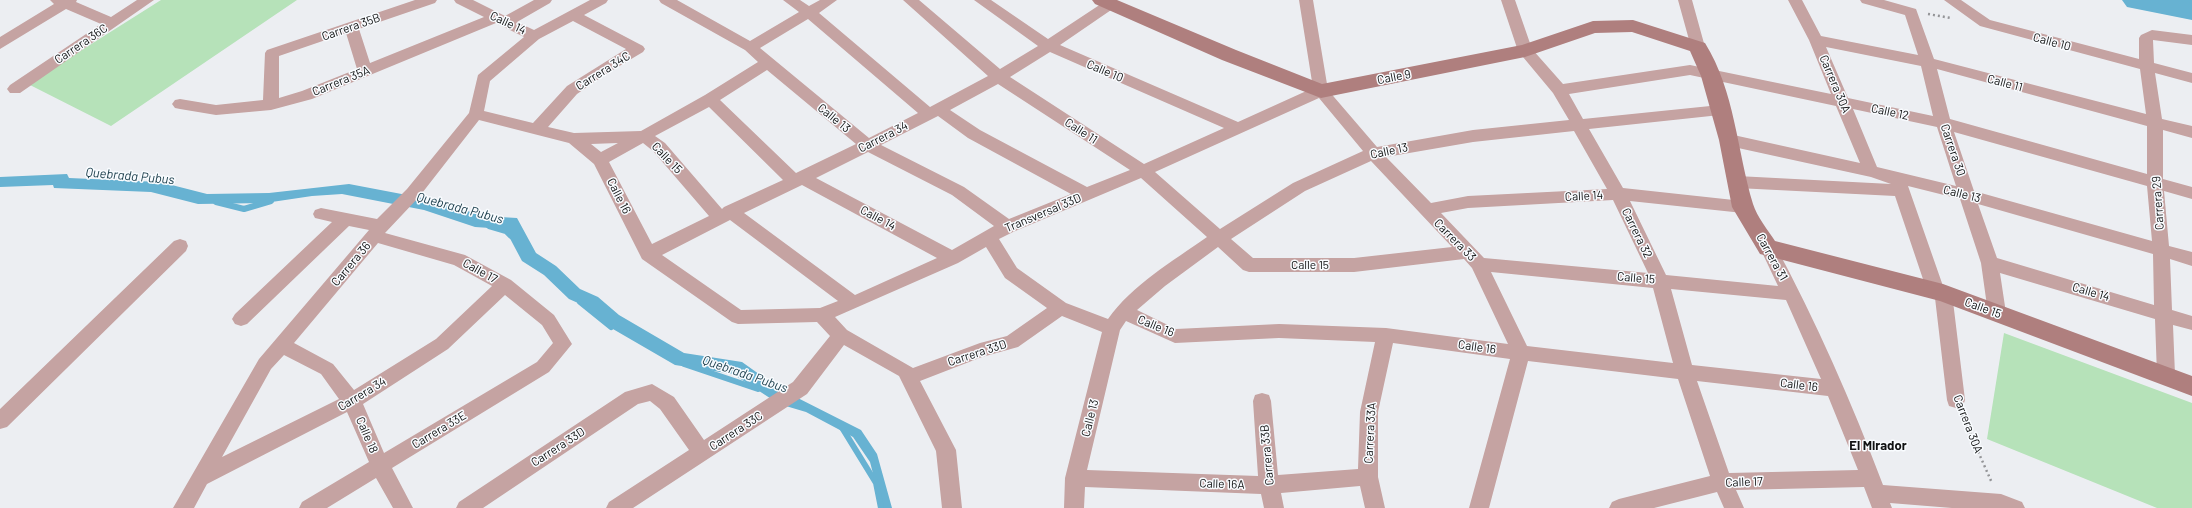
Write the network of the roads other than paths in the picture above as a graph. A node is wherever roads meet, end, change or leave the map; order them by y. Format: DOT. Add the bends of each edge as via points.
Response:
graph roads {
  1 [pos="147,0"];
  2 [pos="430,0"];
  3 [pos="461,0"];
  4 [pos="545,0"];
  5 [pos="600,0"];
  6 [pos="666,0"];
  7 [pos="790,0"];
  8 [pos="830,0"];
  9 [pos="910,0"];
  10 [pos="981,0"];
  11 [pos="1306,0"];
  12 [pos="1508,0"];
  13 [pos="1685,0"];
  14 [pos="1795,0"];
  15 [pos="1867,0"];
  16 [pos="1951,0"];
  17 [pos="63,1"];
  18 [pos="1105,2"];
  19 [pos="809,12"];
  20 [pos="572,15"];
  21 [pos="500,20"];
  22 [pos="112,23"];
  23 [pos="351,27"];
  24 [pos="534,36"];
  25 [pos="1816,40"];
  26 [pos="2192,40"];
  27 [pos="0,44"];
  28 [pos="1048,46"];
  29 [pos="750,47"];
  30 [pos="1698,47"];
  31 [pos="1525,51"];
  32 [pos="1928,62"];
  33 [pos="767,63"];
  34 [pos="2147,67"];
  35 [pos="365,71"];
  36 [pos="1711,76"];
  37 [pos="999,77"];
  38 [pos="2192,78"];
  39 [pos="15,89"];
  40 [pos="1559,90"];
  41 [pos="1321,91"];
  42 [pos="710,99"];
  43 [pos="1843,103"];
  44 [pos="180,104"];
  45 [pos="271,105"];
  46 [pos="1720,110"];
  47 [pos="933,111"];
  48 [pos="476,114"];
  49 [pos="2155,122"];
  50 [pos="1943,123"];
  51 [pos="1579,124"];
  52 [pos="1238,128"];
  53 [pos="537,129"];
  54 [pos="2192,132"];
  55 [pos="643,136"];
  56 [pos="574,139"];
  57 [pos="1729,140"];
  58 [pos="867,145"];
  59 [pos="1373,153"];
  60 [pos="600,160"];
  61 [pos="1143,171"];
  62 [pos="1871,171"];
  63 [pos="799,180"];
  64 [pos="1737,182"];
  65 [pos="2155,183"];
  66 [pos="1899,184"];
  67 [pos="2192,193"];
  68 [pos="1618,194"];
  69 [pos="1087,195"];
  70 [pos="1968,195"];
  71 [pos="1743,207"];
  72 [pos="1426,210"];
  73 [pos="321,214"];
  74 [pos="724,214"];
  75 [pos="346,219"];
  76 [pos="1007,228"];
  77 [pos="377,231"];
  78 [pos="990,238"];
  79 [pos="1217,239"];
  80 [pos="180,246"];
  81 [pos="1768,248"];
  82 [pos="2161,250"];
  83 [pos="648,254"];
  84 [pos="952,258"];
  85 [pos="1473,258"];
  86 [pos="2192,259"];
  87 [pos="1990,263"];
  88 [pos="1249,265"];
  89 [pos="1660,280"];
  90 [pos="505,285"];
  91 [pos="1939,292"];
  92 [pos="1792,294"];
  93 [pos="853,303"];
  94 [pos="1060,308"];
  95 [pos="1122,312"];
  96 [pos="1996,313"];
  97 [pos="2163,314"];
  98 [pos="821,315"];
  99 [pos="738,317"];
  100 [pos="241,319"];
  101 [pos="2192,323"];
  102 [pos="1112,328"];
  103 [pos="841,335"];
  104 [pos="1386,335"];
  105 [pos="563,344"];
  106 [pos="282,345"];
  107 [pos="1521,353"];
  108 [pos="1685,372"];
  109 [pos="2166,375"];
  110 [pos="909,377"];
  111 [pos="2192,386"];
  112 [pos="1836,389"];
  113 [pos="1956,400"];
  114 [pos="352,401"];
  115 [pos="1262,401"];
  116 [pos="0,421"];
  117 [pos="702,453"];
  118 [pos="380,466"];
  119 [pos="202,477"];
  120 [pos="1368,477"];
  121 [pos="1075,478"];
  122 [pos="1722,482"];
  123 [pos="1269,485"];
  124 [pos="1877,493"];
  125 [pos="2008,506"];
  126 [pos="183,508"];
  127 [pos="309,508"];
  128 [pos="403,508"];
  129 [pos="466,508"];
  130 [pos="616,508"];
  131 [pos="952,508"];
  132 [pos="1074,508"];
  133 [pos="1274,508"];
  134 [pos="1375,508"];
  135 [pos="1479,508"];
  136 [pos="1619,508"];
  137 [pos="1734,508"];
  1 -- 22 [label="street, Carrera 36C"];
  2 -- 23 [label="street, Carrera 35B"];
  3 -- 21 [label="street, Calle 14"];
  4 -- 21 [label="street, Carrera 35A"];
  5 -- 20 [label="street, Carrera 36"];
  6 -- 29 [label="street, Calle 13"];
  7 -- 19 [label="street"];
  8 -- 19 [label="street"];
  9 -- 37 [label="street, Calle 11"];
  10 -- 28 [label="street, Calle 10"];
  11 -- 41 [label="street"];
  12 -- 31 [label="street, Carrera 32"];
  13 -- 30 [label="street, Carrera 31"];
  14 -- 25 [label="street, Carrera 30A"];
  15 -- 32 [label="street, Carrera 30" via="1911,12"];
  16 -- 34 [label="street, Calle 10" via="1985,23"];
  17 -- 22 [label="street"];
  17 -- 27 [label="street"];
  18 -- 28 [label="street, Carrera 34"];
  18 -- 41 [label="street"];
  19 -- 29 [label="street"];
  19 -- 47 [label="street"];
  20 -- 24 [label="street, Carrera 36"];
  20 -- 53 [label="street, Carrera 34C" via="638,49 572,90"];
  21 -- 24 [label="street, Calle 14"];
  21 -- 35 [label="street, Carrera 35A"];
  22 -- 39 [label="street, Carrera 36C"];
  23 -- 35 [label="street"];
  23 -- 45 [label="street, Carrera 35B" via="272,53"];
  24 -- 48 [label="street, Carrera 36" via="483,79"];
  25 -- 32 [label="street, Calle 11"];
  25 -- 43 [label="street, Carrera 30A"];
  26 -- 34 [label="street, Carrera 29" via="2152,35 2146,38"];
  28 -- 37 [label="street, Carrera 34"];
  28 -- 52 [label="street, Calle 10"];
  29 -- 33 [label="street, Calle 13"];
  30 -- 31 [label="street, Calle 9" via="1633,26 1593,27"];
  30 -- 36 [label="street, Carrera 31"];
  31 -- 40 [label="street, Carrera 32"];
  31 -- 41 [label="street, Calle 9"];
  32 -- 49 [label="street, Calle 11"];
  32 -- 50 [label="street, Carrera 30"];
  33 -- 42 [label="street"];
  33 -- 58 [label="street, Calle 13"];
  34 -- 38 [label="street, Calle 10"];
  34 -- 49 [label="street, Carrera 29"];
  35 -- 45 [label="street, Carrera 35A" via="307,95"];
  36 -- 40 [label="street, Calle 12" via="1690,70"];
  36 -- 43 [label="street, Calle 12"];
  36 -- 46 [label="street, Carrera 31"];
  37 -- 47 [label="street, Carrera 34"];
  37 -- 61 [label="street, Calle 11"];
  40 -- 51 [label="street, Carrera 32"];
  41 -- 52 [label="street, Transversal 33D"];
  41 -- 59 [label="street, Carrera 33"];
  42 -- 55 [label="street"];
  42 -- 63 [label="street, Calle 14"];
  43 -- 50 [label="street, Calle 12"];
  43 -- 62 [label="street, Carrera 30A"];
  44 -- 45 [label="street, Carrera 35A" via="216,110"];
  46 -- 51 [label="street, Calle 13"];
  46 -- 57 [label="street, Carrera 31"];
  47 -- 58 [label="street, Carrera 34"];
  47 -- 69 [label="street"];
  48 -- 53 [label="street, Calle 16"];
  48 -- 77 [label="street, Carrera 36" via="413,193"];
  49 -- 54 [label="street, Calle 11"];
  49 -- 65 [label="street, Carrera 29"];
  50 -- 65 [label="street, Calle 12"];
  50 -- 70 [label="street, Carrera 30"];
  51 -- 59 [label="street, Calle 13" via="1473,136"];
  51 -- 68 [label="street, Carrera 32"];
  52 -- 61 [label="street, Transversal 33D"];
  53 -- 56 [label="street, Calle 16"];
  55 -- 56 [label="street, Calle 15"];
  55 -- 60 [label="street"];
  55 -- 74 [label="street, Calle 15" via="659,147"];
  56 -- 60 [label="street, Calle 16"];
  57 -- 62 [label="street, Calle 13"];
  57 -- 64 [label="street, Carrera 31"];
  58 -- 63 [label="street, Carrera 34"];
  58 -- 76 [label="street, Calle 13" via="958,191"];
  59 -- 72 [label="street, Carrera 33"];
  59 -- 79 [label="street, Calle 13" via="1299,187"];
  60 -- 83 [label="street, Calle 16"];
  61 -- 69 [label="street, Transversal 33D"];
  61 -- 79 [label="street, Calle 11"];
  62 -- 66 [label="street, Calle 13"];
  63 -- 74 [label="street, Carrera 34"];
  63 -- 84 [label="street, Calle 14"];
  64 -- 66 [label="street"];
  64 -- 71 [label="street, Carrera 31"];
  65 -- 67 [label="street, Calle 12"];
  65 -- 82 [label="street, Carrera 29"];
  66 -- 70 [label="street, Calle 13"];
  66 -- 91 [label="street, Carrera 30A"];
  68 -- 71 [label="street, Calle 14"];
  68 -- 72 [label="street, Calle 14" via="1468,202"];
  68 -- 89 [label="street, Carrera 32"];
  69 -- 76 [label="street, Transversal 33D"];
  70 -- 82 [label="street, Calle 13"];
  70 -- 87 [label="street, Carrera 30"];
  71 -- 81 [label="street, Carrera 31"];
  72 -- 85 [label="street, Carrera 33"];
  73 -- 75 [label="street, Calle 17"];
  74 -- 83 [label="street, Carrera 34"];
  74 -- 93 [label="street, Calle 15"];
  75 -- 77 [label="street, Calle 17"];
  75 -- 100 [label="street"];
  76 -- 78 [label="street, Transversal 33D"];
  77 -- 90 [label="street, Calle 17" via="459,260"];
  77 -- 106 [label="street, Carrera 36"];
  78 -- 84 [label="street, Transversal 33D"];
  78 -- 94 [label="street" via="1011,273"];
  79 -- 88 [label="street, Calle 11"];
  79 -- 95 [label="street, Calle 13"];
  80 -- 116 [label="street"];
  81 -- 91 [label="street, Calle 15"];
  81 -- 92 [label="street, Carrera 31"];
  82 -- 86 [label="street, Calle 13"];
  82 -- 97 [label="street, Carrera 29"];
  83 -- 99 [label="street, Calle 16"];
  84 -- 93 [label="street, Transversal 33D"];
  85 -- 88 [label="street, Calle 15" via="1354,265"];
  85 -- 89 [label="street, Calle 15"];
  85 -- 107 [label="street, Carrera 33"];
  87 -- 96 [label="street, Carrera 30"];
  87 -- 97 [label="street, Calle 14"];
  89 -- 92 [label="street, Calle 15"];
  89 -- 108 [label="street, Carrera 32"];
  90 -- 105 [label="street, Calle 17" via="548,320"];
  90 -- 114 [label="street, Carrera 34" via="442,344"];
  91 -- 96 [label="street, Calle 15"];
  91 -- 113 [label="street, Carrera 30A"];
  92 -- 112 [label="street, Carrera 31"];
  93 -- 98 [label="street, Transversal 33D"];
  94 -- 102 [label="street"];
  94 -- 110 [label="street, Carrera 33D" via="1012,342 980,350"];
  95 -- 102 [label="street, Calle 13"];
  95 -- 104 [label="street, Calle 16" via="1174,336 1279,330"];
  96 -- 109 [label="street, Calle 15"];
  97 -- 101 [label="street, Calle 14"];
  97 -- 109 [label="street, Carrera 29"];
  98 -- 99 [label="street, Transversal 33D"];
  98 -- 103 [label="street"];
  102 -- 121 [label="street, Calle 13"];
  103 -- 110 [label="street" via="905,371"];
  103 -- 117 [label="street, Carrera 33C" via="800,388"];
  104 -- 107 [label="street, Calle 16"];
  104 -- 120 [label="street, Carrera 33A" via="1369,412"];
  105 -- 118 [label="street, Carrera 33E" via="543,367"];
  106 -- 114 [label="street, Calle 18" via="327,369"];
  106 -- 119 [label="street, Carrera 36" via="265,364"];
  107 -- 108 [label="street, Calle 16"];
  107 -- 135 [label="street"];
  108 -- 112 [label="street, Calle 16"];
  108 -- 122 [label="street, Carrera 32"];
  109 -- 111 [label="street, Calle 15"];
  110 -- 131 [label="street" via="946,450"];
  112 -- 124 [label="street, Carrera 31"];
  114 -- 118 [label="street, Calle 18"];
  114 -- 119 [label="street, Carrera 34"];
  115 -- 123 [label="street, Carrera 33B"];
  117 -- 129 [label="street, Carrera 33D" via="667,403 652,392 632,398"];
  117 -- 130 [label="street, Carrera 33C"];
  118 -- 127 [label="street, Carrera 33E"];
  118 -- 128 [label="street, Calle 18"];
  119 -- 126 [label="street, Carrera 36"];
  120 -- 123 [label="street, Calle 16A"];
  120 -- 134 [label="street, Carrera 33A"];
  121 -- 123 [label="street, Calle 16A"];
  121 -- 132 [label="street, Calle 13"];
  122 -- 124 [label="street, Calle 17"];
  122 -- 136 [label="street, Calle 17"];
  122 -- 137 [label="street, Carrera 32"];
  123 -- 133 [label="street, Carrera 33B"];
  124 -- 125 [label="street, Calle 17"];
}
